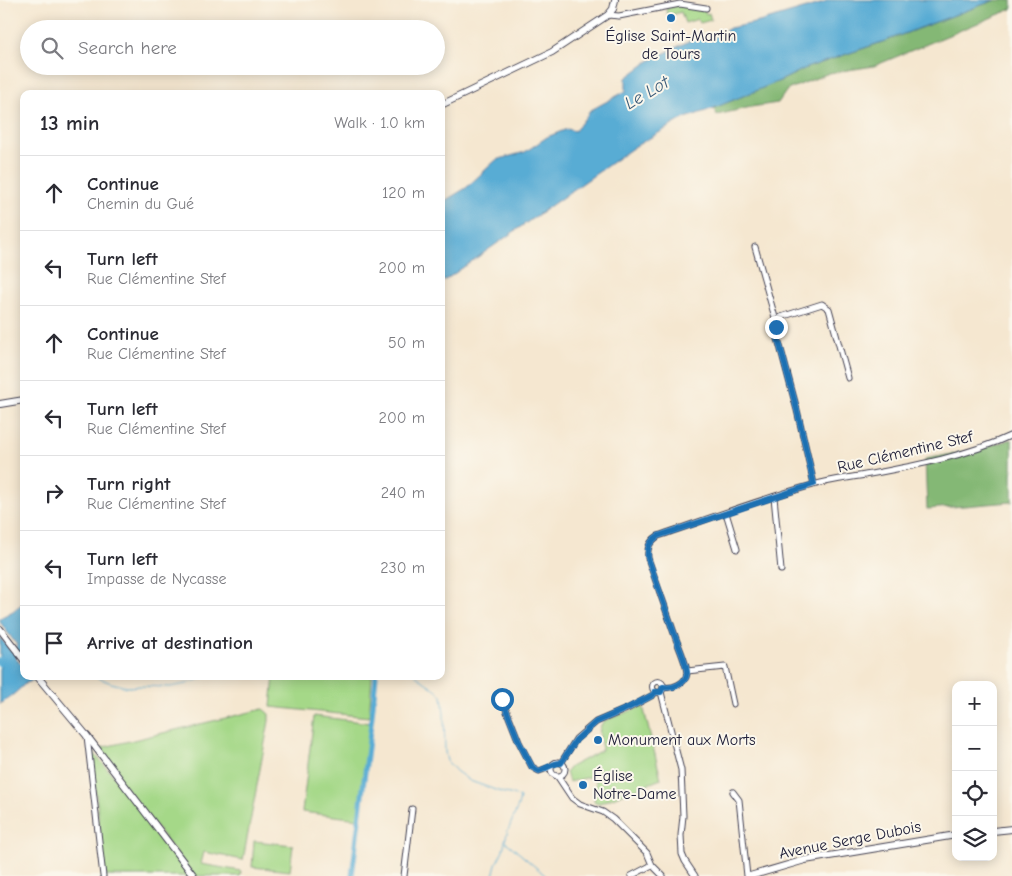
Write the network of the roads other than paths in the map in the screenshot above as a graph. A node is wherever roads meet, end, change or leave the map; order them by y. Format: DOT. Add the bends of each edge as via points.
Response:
graph roads {
  1 [pos="615,0"];
  2 [pos="706,8"];
  3 [pos="608,16"];
  4 [pos="445,103"];
  5 [pos="755,247"];
  6 [pos="776,321"];
  7 [pos="848,378"];
  8 [pos="20,401"];
  9 [pos="0,404"];
  10 [pos="1012,435"];
  11 [pos="814,484"];
  12 [pos="774,497"];
  13 [pos="726,513"];
  14 [pos="737,549"];
  15 [pos="781,570"];
  16 [pos="0,629"];
  17 [pos="20,655"];
  18 [pos="687,670"];
  19 [pos="40,680"];
  20 [pos="660,690"];
  21 [pos="502,699"];
  22 [pos="733,704"];
  23 [pos="87,736"];
  24 [pos="561,763"];
  25 [pos="551,767"];
  26 [pos="558,777"];
  27 [pos="733,792"];
  28 [pos="412,809"];
  29 [pos="1012,829"];
  30 [pos="997,831"];
  31 [pos="952,837"];
  32 [pos="652,865"];
  33 [pos="103,876"];
  34 [pos="194,876"];
  35 [pos="404,876"];
  36 [pos="631,876"];
  37 [pos="664,876"];
  38 [pos="694,876"];
  39 [pos="749,876"];
  1 -- 3 [label="street"];
  2 -- 3 [label="street" via="680,4"];
  3 -- 4 [label="street" via="552,52"];
  5 -- 6 [label="street"];
  6 -- 7 [label="street" via="822,304 829,309"];
  6 -- 11 [label="street"];
  8 -- 9 [label="street"];
  10 -- 11 [label="street, Rue Clémentine Stef" via="952,456"];
  11 -- 12 [label="street, Rue Clémentine Stef"];
  12 -- 13 [label="street, Rue Clémentine Stef"];
  12 -- 15 [label="street"];
  13 -- 14 [label="street"];
  13 -- 18 [label="street, Rue Clémentine Stef" via="658,536 647,551"];
  16 -- 17 [label="street"];
  18 -- 20 [label="street" via="679,685"];
  18 -- 22 [label="street" via="725,666"];
  19 -- 23 [label="street"];
  20 -- 24 [label="street" via="596,722 576,740"];
  20 -- 38 [label="street" via="681,770 682,854"];
  21 -- 25 [label="street" via="532,767 539,771"];
  23 -- 33 [label="street"];
  23 -- 34 [label="street"];
  24 -- 25 [label="street"];
  24 -- 26 [label="street" via="565,770"];
  25 -- 26 [label="street" via="552,775"];
  26 -- 32 [label="street" via="572,798 613,819 647,853"];
  27 -- 39 [label="street" via="739,800"];
  28 -- 35 [label="street"];
  29 -- 30 [label="street"];
  31 -- 39 [label="street, Avenue Serge Dubois" via="805,860"];
  32 -- 36 [label="street"];
  32 -- 37 [label="street"];
}
